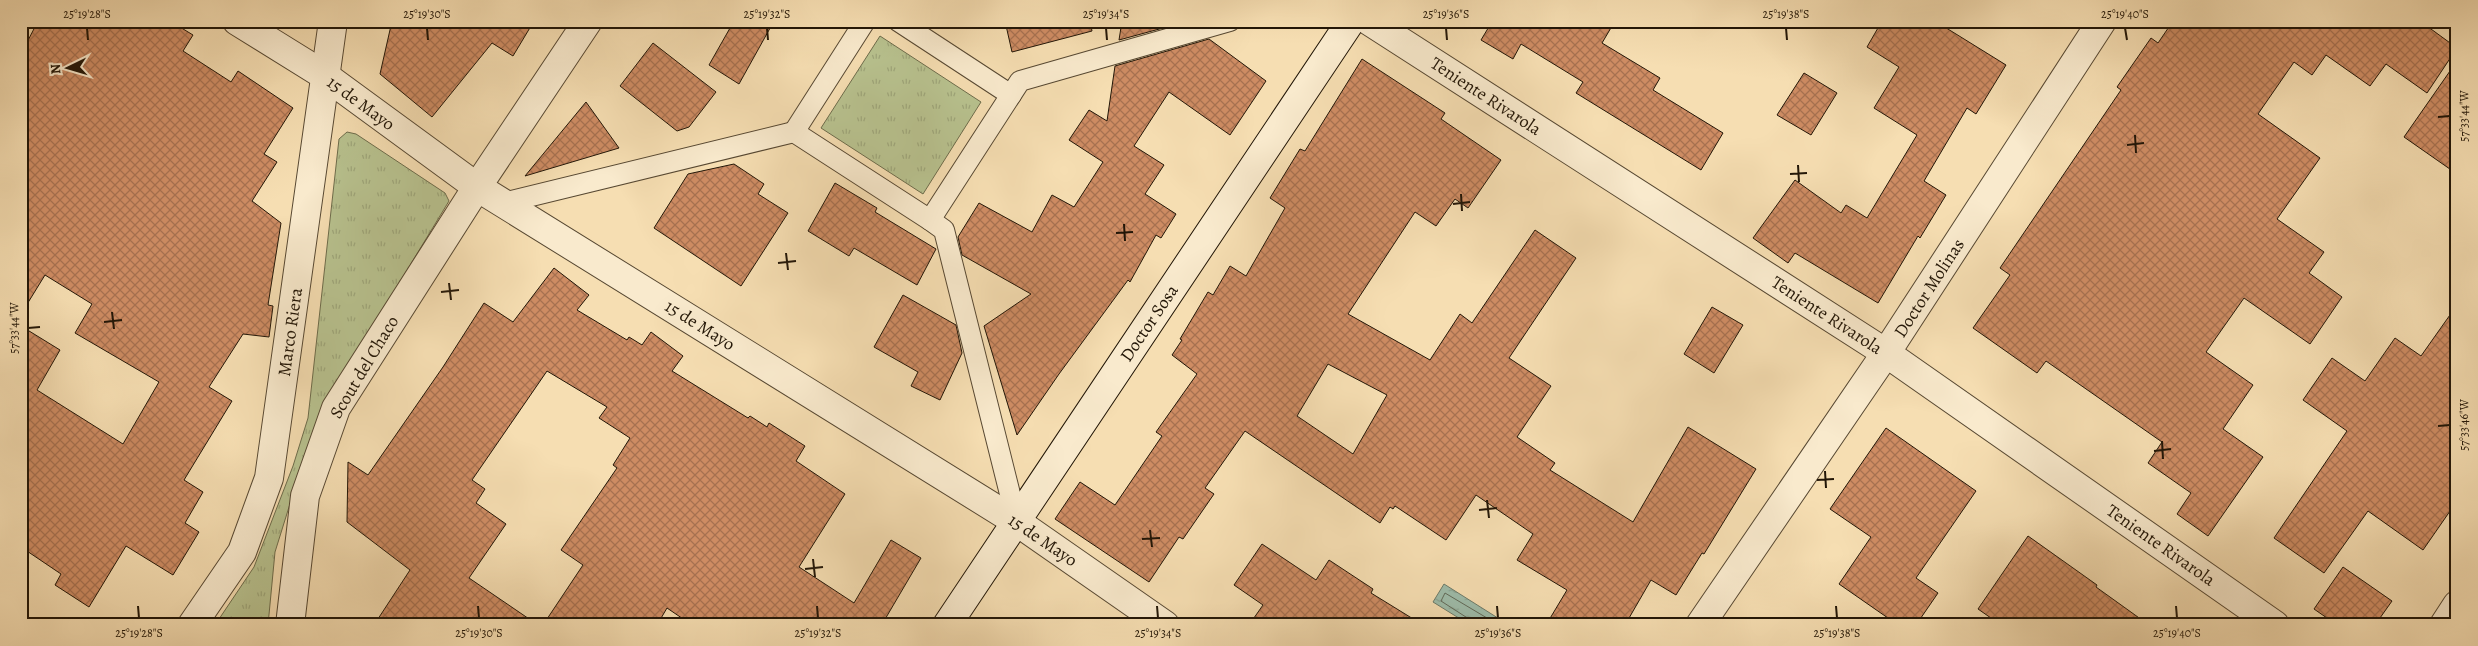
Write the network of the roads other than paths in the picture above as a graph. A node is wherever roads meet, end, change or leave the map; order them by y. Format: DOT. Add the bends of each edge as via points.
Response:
graph roads {
  1 [pos="237,21"];
  2 [pos="333,21"];
  3 [pos="588,21"];
  4 [pos="865,21"];
  5 [pos="898,21"];
  6 [pos="1230,21"];
  7 [pos="1351,21"];
  8 [pos="1369,21"];
  9 [pos="2102,21"];
  10 [pos="324,75"];
  11 [pos="1011,95"];
  12 [pos="794,132"];
  13 [pos="477,186"];
  14 [pos="504,203"];
  15 [pos="930,220"];
  16 [pos="1886,353"];
  17 [pos="1017,522"];
  18 [pos="2457,605"];
  19 [pos="192,625"];
  20 [pos="290,625"];
  21 [pos="947,625"];
  22 [pos="1164,625"];
  23 [pos="1700,625"];
  24 [pos="2275,625"];
  25 [pos="2444,625"];
  1 -- 10 [label="street, 15 de Mayo"];
  2 -- 10 [label="street, Marco Riera"];
  3 -- 13 [label="street"];
  4 -- 12 [label="lane"];
  5 -- 11 [label="lane"];
  6 -- 11 [label="lane" via="1020,81"];
  7 -- 17 [label="street, Doctor Sosa"];
  8 -- 16 [label="street, Teniente Rivarola"];
  9 -- 16 [label="street, Doctor Molinas"];
  10 -- 13 [label="street, 15 de Mayo"];
  10 -- 19 [label="street, Marco Riera" via="269,478 242,552"];
  11 -- 15 [label="lane"];
  12 -- 14 [label="lane"];
  12 -- 15 [label="lane"];
  13 -- 14 [label="street, 15 de Mayo"];
  13 -- 20 [label="street, Scout del Chaco" via="336,408 305,496"];
  14 -- 17 [label="street, 15 de Mayo"];
  15 -- 17 [label="lane" via="944,230"];
  16 -- 23 [label="street, Doctor Molinas"];
  16 -- 24 [label="street, Teniente Rivarola"];
  17 -- 21 [label="street, Doctor Sosa"];
  17 -- 22 [label="street, 15 de Mayo"];
  18 -- 25 [label="street"];
}
